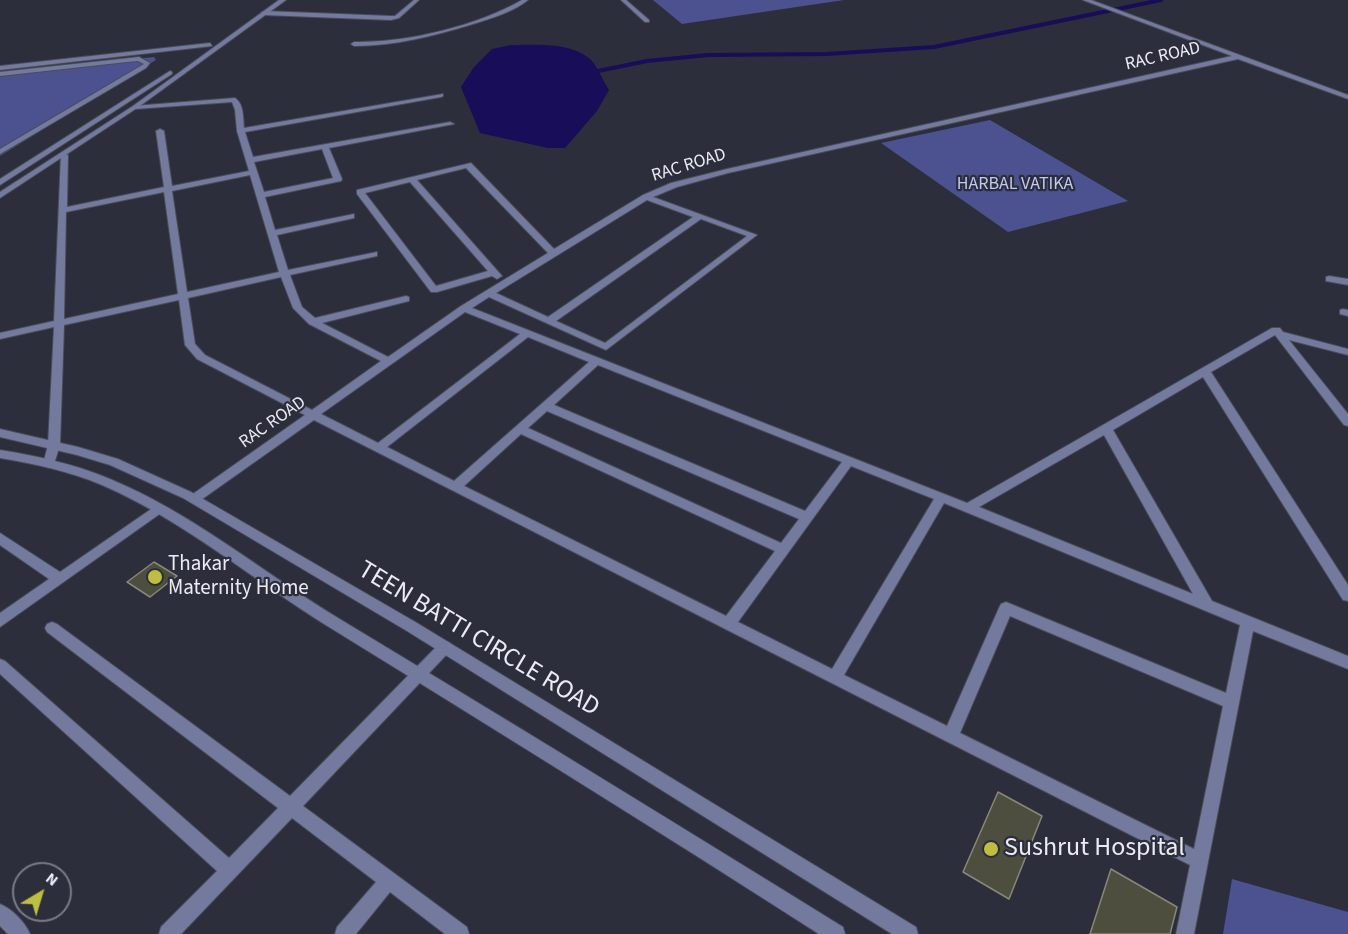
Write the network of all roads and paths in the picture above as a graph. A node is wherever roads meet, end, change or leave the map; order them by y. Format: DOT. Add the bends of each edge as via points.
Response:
graph roads {
  1 [pos="273,0"];
  2 [pos="283,0"];
  3 [pos="417,0"];
  4 [pos="526,0"];
  5 [pos="623,0"];
  6 [pos="1086,0"];
  7 [pos="264,13"];
  8 [pos="647,21"];
  9 [pos="354,44"];
  10 [pos="210,45"];
  11 [pos="1237,57"];
  12 [pos="0,68"];
  13 [pos="0,74"];
  14 [pos="441,95"];
  15 [pos="1348,97"];
  16 [pos="135,106"];
  17 [pos="450,124"];
  18 [pos="160,131"];
  19 [pos="241,131"];
  20 [pos="324,146"];
  21 [pos="0,152"];
  22 [pos="64,155"];
  23 [pos="250,160"];
  24 [pos="254,172"];
  25 [pos="412,179"];
  26 [pos="0,183"];
  27 [pos="169,189"];
  28 [pos="261,195"];
  29 [pos="0,196"];
  30 [pos="646,197"];
  31 [pos="62,210"];
  32 [pos="351,216"];
  33 [pos="700,216"];
  34 [pos="272,233"];
  35 [pos="374,254"];
  36 [pos="553,254"];
  37 [pos="495,272"];
  38 [pos="284,273"];
  39 [pos="1329,279"];
  40 [pos="1348,282"];
  41 [pos="503,284"];
  42 [pos="488,293"];
  43 [pos="184,296"];
  44 [pos="406,299"];
  45 [pos="464,308"];
  46 [pos="549,321"];
  47 [pos="313,322"];
  48 [pos="59,324"];
  49 [pos="527,333"];
  50 [pos="1279,334"];
  51 [pos="0,336"];
  52 [pos="1348,352"];
  53 [pos="389,361"];
  54 [pos="596,361"];
  55 [pos="1204,370"];
  56 [pos="546,406"];
  57 [pos="313,415"];
  58 [pos="1348,422"];
  59 [pos="1106,428"];
  60 [pos="520,429"];
  61 [pos="0,433"];
  62 [pos="54,445"];
  63 [pos="379,448"];
  64 [pos="0,453"];
  65 [pos="849,461"];
  66 [pos="50,464"];
  67 [pos="455,487"];
  68 [pos="941,498"];
  69 [pos="194,499"];
  70 [pos="968,508"];
  71 [pos="157,510"];
  72 [pos="807,517"];
  73 [pos="0,538"];
  74 [pos="783,549"];
  75 [pos="60,579"];
  76 [pos="1348,596"];
  77 [pos="1207,606"];
  78 [pos="0,621"];
  79 [pos="1248,622"];
  80 [pos="728,624"];
  81 [pos="52,628"];
  82 [pos="446,647"];
  83 [pos="1348,663"];
  84 [pos="0,665"];
  85 [pos="419,675"];
  86 [pos="835,677"];
  87 [pos="1232,703"];
  88 [pos="951,736"];
  89 [pos="290,807"];
  90 [pos="1200,861"];
  91 [pos="230,871"];
  92 [pos="388,881"];
  93 [pos="0,913"];
  94 [pos="21,934"];
  95 [pos="168,934"];
  96 [pos="344,934"];
  97 [pos="460,934"];
  98 [pos="836,934"];
  99 [pos="909,934"];
  100 [pos="1185,934"];
  1 -- 10 [label="street"];
  2 -- 7 [label="street"];
  3 -- 7 [label="lane" via="391,18"];
  4 -- 9 [label="lane" via="502,12 408,40"];
  5 -- 8 [label="lane"];
  6 -- 11 [label="street"];
  7 -- 16 [label="street"];
  10 -- 12 [label="street"];
  10 -- 26 [label="street"];
  11 -- 15 [label="street"];
  11 -- 30 [label="street, RAC ROAD" via="726,171"];
  13 -- 21 [label="lane" via="128,60 147,63"];
  14 -- 19 [label="street"];
  16 -- 19 [label="street" via="232,99 239,110"];
  16 -- 22 [label="street"];
  17 -- 20 [label="street"];
  18 -- 27 [label="street"];
  19 -- 23 [label="street"];
  20 -- 23 [label="street"];
  20 -- 28 [label="street" via="338,179"];
  22 -- 29 [label="street"];
  22 -- 31 [label="street"];
  23 -- 24 [label="street"];
  24 -- 27 [label="street"];
  24 -- 28 [label="street"];
  25 -- 36 [label="street" via="468,165"];
  25 -- 37 [label="street"];
  25 -- 37 [label="street" via="360,192 434,290"];
  27 -- 31 [label="street"];
  27 -- 43 [label="street"];
  28 -- 34 [label="street"];
  30 -- 33 [label="street"];
  30 -- 36 [label="street, RAC ROAD"];
  31 -- 48 [label="street"];
  32 -- 34 [label="street"];
  33 -- 46 [label="street"];
  33 -- 46 [label="street" via="753,236 606,347"];
  34 -- 38 [label="street"];
  35 -- 38 [label="street"];
  36 -- 41 [label="street, RAC ROAD"];
  37 -- 41 [label="street"];
  38 -- 43 [label="street"];
  38 -- 47 [label="street" via="298,308"];
  39 -- 40 [label="street"];
  41 -- 42 [label="street, RAC ROAD"];
  42 -- 45 [label="street, RAC ROAD"];
  42 -- 46 [label="street"];
  43 -- 48 [label="street"];
  43 -- 57 [label="street" via="190,345 201,357"];
  44 -- 47 [label="street"];
  45 -- 49 [label="street"];
  45 -- 53 [label="street, RAC ROAD"];
  47 -- 53 [label="street"];
  48 -- 51 [label="street"];
  48 -- 62 [label="street"];
  49 -- 54 [label="street"];
  49 -- 63 [label="street"];
  50 -- 52 [label="street"];
  50 -- 55 [label="street" via="1276,330"];
  50 -- 58 [label="street"];
  53 -- 57 [label="street, RAC ROAD"];
  54 -- 56 [label="street"];
  54 -- 65 [label="street"];
  55 -- 59 [label="street"];
  55 -- 76 [label="street"];
  56 -- 60 [label="street"];
  56 -- 72 [label="street"];
  57 -- 63 [label="street"];
  57 -- 69 [label="street, RAC ROAD"];
  59 -- 70 [label="street"];
  59 -- 77 [label="street"];
  60 -- 67 [label="street"];
  60 -- 74 [label="street"];
  61 -- 62 [label="street, TEEN BATTI CIRCLE ROAD"];
  62 -- 66 [label="street"];
  62 -- 69 [label="street, TEEN BATTI CIRCLE ROAD" via="114,462"];
  63 -- 67 [label="street"];
  64 -- 66 [label="street"];
  65 -- 68 [label="street"];
  65 -- 72 [label="street"];
  66 -- 71 [label="street" via="120,489"];
  67 -- 80 [label="street"];
  68 -- 70 [label="street"];
  68 -- 86 [label="street"];
  69 -- 82 [label="street, TEEN BATTI CIRCLE ROAD"];
  70 -- 77 [label="street"];
  71 -- 75 [label="street"];
  71 -- 85 [label="street"];
  72 -- 74 [label="street"];
  73 -- 75 [label="street"];
  74 -- 80 [label="street"];
  75 -- 78 [label="street"];
  77 -- 79 [label="street"];
  79 -- 83 [label="street"];
  79 -- 87 [label="street"];
  80 -- 86 [label="street"];
  81 -- 89 [label="street"];
  82 -- 85 [label="street"];
  82 -- 99 [label="street, TEEN BATTI CIRCLE ROAD"];
  84 -- 91 [label="street"];
  85 -- 89 [label="street"];
  85 -- 98 [label="street"];
  86 -- 88 [label="street"];
  87 -- 88 [label="street" via="1006,608"];
  87 -- 90 [label="street"];
  88 -- 90 [label="street"];
  89 -- 91 [label="street"];
  89 -- 92 [label="street"];
  90 -- 100 [label="street"];
  91 -- 95 [label="street"];
  92 -- 96 [label="street"];
  92 -- 97 [label="street"];
  93 -- 94 [label="street"];
}
